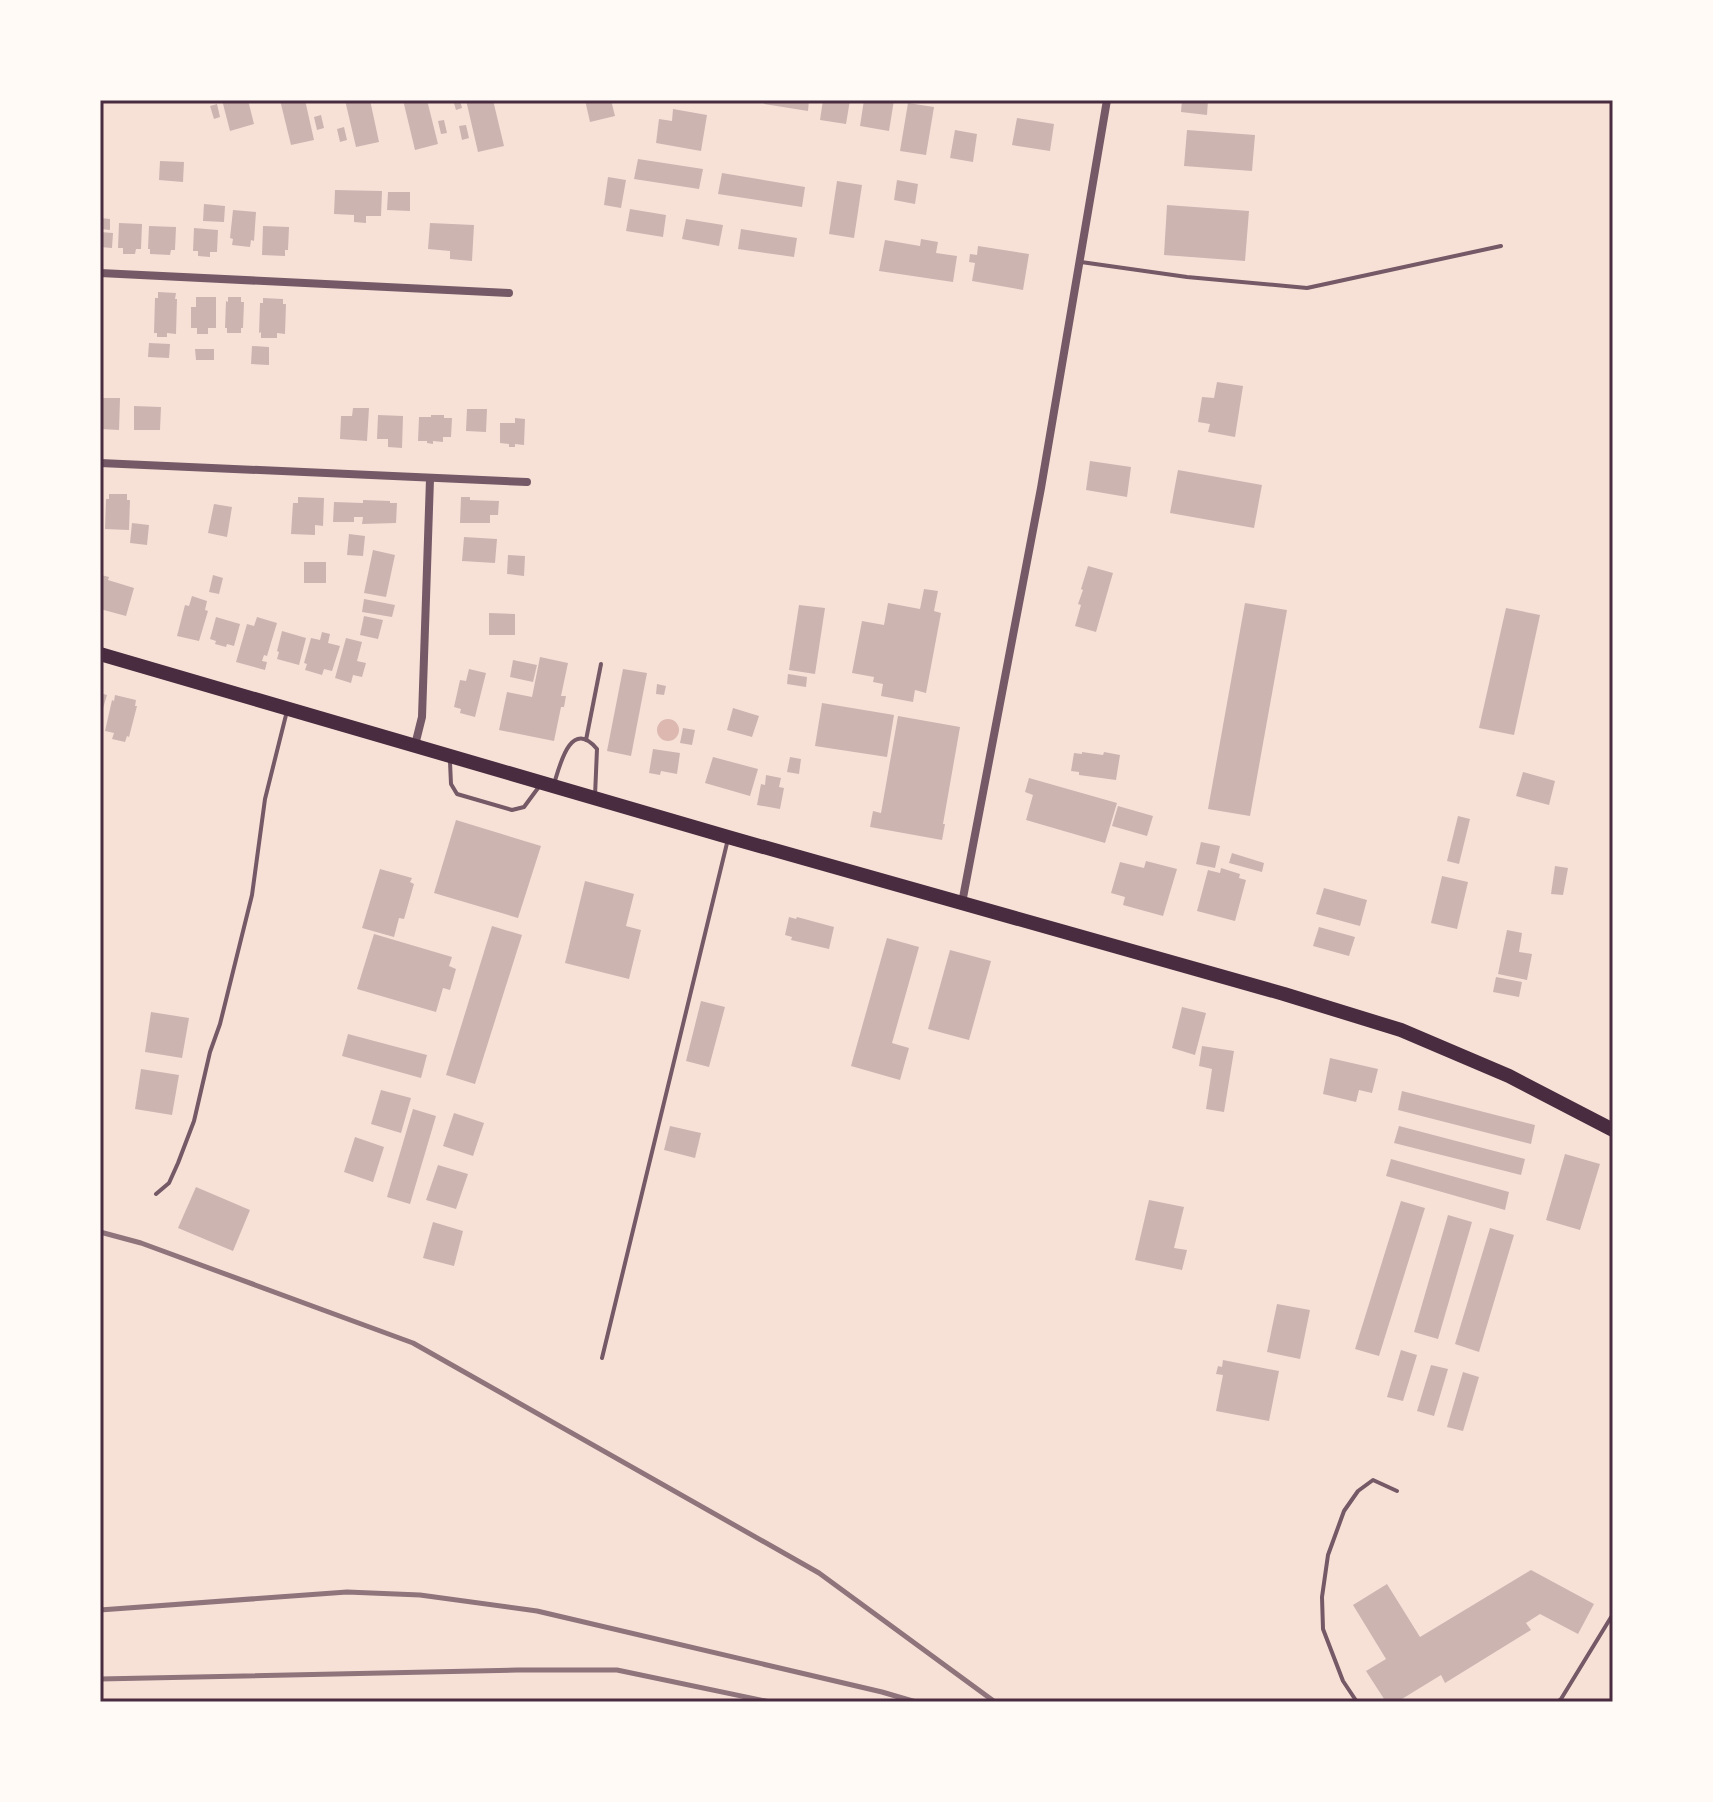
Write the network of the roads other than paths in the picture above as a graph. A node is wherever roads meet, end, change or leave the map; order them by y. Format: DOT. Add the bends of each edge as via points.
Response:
graph roads {
  1 [pos="1107,100"];
  2 [pos="1501,246"];
  3 [pos="1079,261"];
  4 [pos="100,273"];
  5 [pos="509,293"];
  6 [pos="100,463"];
  7 [pos="430,479"];
  8 [pos="527,482"];
  9 [pos="100,654"];
  10 [pos="601,664"];
  11 [pos="287,709"];
  12 [pos="586,740"];
  13 [pos="415,745"];
  14 [pos="450,755"];
  15 [pos="548,784"];
  16 [pos="595,798"];
  17 [pos="728,837"];
  18 [pos="962,903"];
  19 [pos="1613,1130"];
  20 [pos="156,1194"];
  21 [pos="602,1358"];
  22 [pos="1397,1491"];
  23 [pos="1613,1614"];
  24 [pos="1357,1702"];
  25 [pos="1557,1702"];
  1 -- 3 [label="street"];
  2 -- 3 [label="lane" via="1307,288"];
  3 -- 18 [label="street"];
  4 -- 5 [label="street"];
  6 -- 7 [label="street"];
  7 -- 8 [label="street"];
  7 -- 13 [label="street" via="422,717"];
  9 -- 11 [label="main road"];
  10 -- 12 [label="lane"];
  11 -- 13 [label="main road"];
  11 -- 20 [label="lane" via="265,799 252,895 194,1121 169,1183"];
  12 -- 15 [label="lane" via="573,741"];
  12 -- 16 [label="lane" via="597,749"];
  13 -- 14 [label="main road"];
  14 -- 15 [label="main road"];
  14 -- 15 [label="lane" via="451,784 457,794 512,810 524,807"];
  15 -- 16 [label="main road"];
  16 -- 17 [label="main road"];
  17 -- 18 [label="main road"];
  17 -- 21 [label="lane"];
  18 -- 19 [label="main road" via="1401,1030 1509,1076"];
  22 -- 24 [label="lane" via="1373,1480 1358,1491 1344,1511 1328,1555 1323,1629"];
  23 -- 25 [label="lane"];
}
